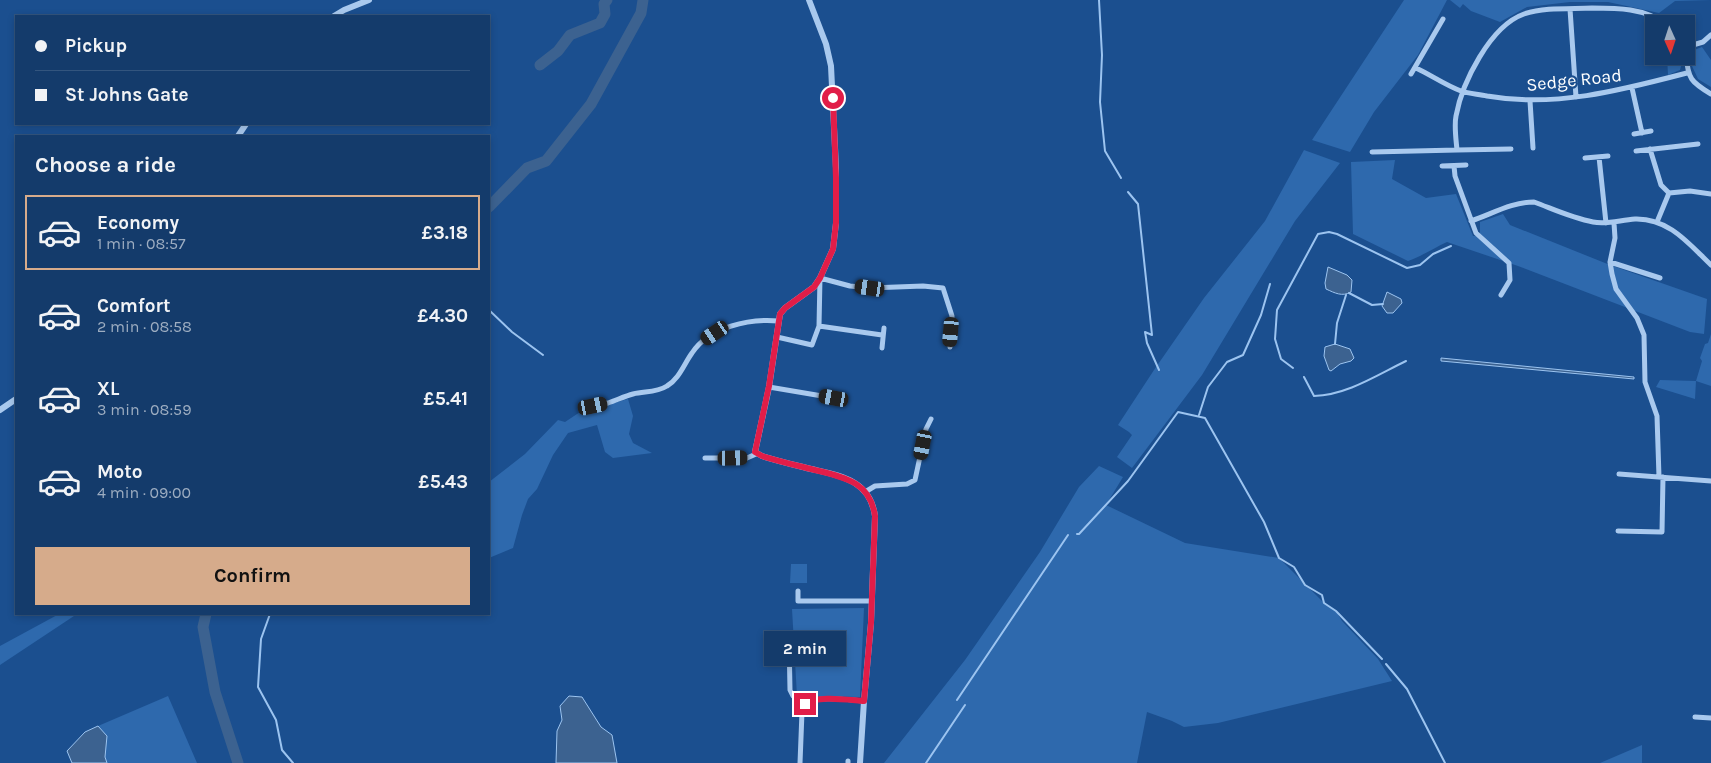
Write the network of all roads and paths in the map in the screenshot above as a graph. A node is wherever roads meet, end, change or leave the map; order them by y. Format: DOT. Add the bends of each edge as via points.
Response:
graph roads {
  1 [pos="369,0"];
  2 [pos="809,0"];
  3 [pos="1570,9"];
  4 [pos="336,15"];
  5 [pos="1650,15"];
  6 [pos="1443,19"];
  7 [pos="1711,35"];
  8 [pos="1695,44"];
  9 [pos="1687,65"];
  10 [pos="1416,68"];
  11 [pos="1687,73"];
  12 [pos="1411,74"];
  13 [pos="1632,88"];
  14 [pos="1462,91"];
  15 [pos="1711,94"];
  16 [pos="1576,97"];
  17 [pos="1530,101"];
  18 [pos="1651,131"];
  19 [pos="1642,133"];
  20 [pos="1634,134"];
  21 [pos="1698,144"];
  22 [pos="1533,148"];
  23 [pos="1511,149"];
  24 [pos="1650,149"];
  25 [pos="1457,150"];
  26 [pos="1636,151"];
  27 [pos="1372,152"];
  28 [pos="1608,156"];
  29 [pos="1599,157"];
  30 [pos="1585,158"];
  31 [pos="1466,165"];
  32 [pos="1442,166"];
  33 [pos="1454,166"];
  34 [pos="1669,193"];
  35 [pos="1711,194"];
  36 [pos="1471,222"];
  37 [pos="1657,222"];
  38 [pos="1606,223"];
  39 [pos="1614,223"];
  40 [pos="1610,262"];
  41 [pos="1711,266"];
  42 [pos="820,278"];
  43 [pos="1660,278"];
  44 [pos="1501,295"];
  45 [pos="779,321"];
  46 [pos="819,326"];
  47 [pos="884,328"];
  48 [pos="882,335"];
  49 [pos="777,338"];
  50 [pos="950,347"];
  51 [pos="882,348"];
  52 [pos="769,386"];
  53 [pos="834,398"];
  54 [pos="15,400"];
  55 [pos="582,408"];
  56 [pos="0,410"];
  57 [pos="931,419"];
  58 [pos="756,452"];
  59 [pos="705,458"];
  60 [pos="1619,474"];
  61 [pos="1661,477"];
  62 [pos="1711,481"];
  63 [pos="866,492"];
  64 [pos="1618,531"];
  65 [pos="798,591"];
  66 [pos="871,601"];
  67 [pos="789,639"];
  68 [pos="864,701"];
  69 [pos="805,704"];
  70 [pos="1696,717"];
  71 [pos="1711,718"];
  72 [pos="800,763"];
  73 [pos="860,763"];
  1 -- 4 [label="street"];
  2 -- 42 [label="street" via="831,66 836,168 833,249"];
  3 -- 5 [label="street" via="1611,8"];
  3 -- 14 [label="street" via="1522,15 1500,30 1482,54"];
  3 -- 16 [label="street"];
  6 -- 10 [label="street"];
  7 -- 8 [label="street"];
  9 -- 11 [label="street"];
  10 -- 12 [label="street"];
  10 -- 14 [label="street, Sedge Road"];
  11 -- 13 [label="street, Sedge Road"];
  11 -- 15 [label="street" via="1700,88"];
  13 -- 16 [label="street, Sedge Road"];
  13 -- 19 [label="street"];
  14 -- 17 [label="street, Sedge Road"];
  14 -- 25 [label="street" via="1455,118"];
  16 -- 17 [label="street, Sedge Road"];
  17 -- 22 [label="street"];
  18 -- 19 [label="street"];
  19 -- 20 [label="street"];
  21 -- 24 [label="street"];
  23 -- 25 [label="street"];
  24 -- 26 [label="street"];
  24 -- 34 [label="street" via="1661,185"];
  25 -- 27 [label="street"];
  28 -- 29 [label="street"];
  29 -- 30 [label="street"];
  29 -- 38 [label="street"];
  31 -- 33 [label="street"];
  32 -- 33 [label="street"];
  33 -- 36 [label="street"];
  34 -- 35 [label="street"];
  34 -- 37 [label="street"];
  36 -- 38 [label="street" via="1510,206 1534,202 1580,219"];
  36 -- 44 [label="street" via="1476,233 1509,263 1510,280"];
  37 -- 39 [label="street" via="1636,219"];
  37 -- 41 [label="street" via="1678,233"];
  38 -- 39 [label="street"];
  39 -- 40 [label="street" via="1615,238"];
  40 -- 43 [label="street"];
  40 -- 61 [label="street" via="1616,289 1638,318 1644,335 1645,382 1657,416"];
  42 -- 45 [label="street" via="814,287 785,308"];
  42 -- 46 [label="street"];
  42 -- 50 [label="street" via="870,288 944,288 952,316"];
  45 -- 49 [label="street"];
  45 -- 55 [label="street" via="753,320 715,333 692,351 674,382 662,389"];
  46 -- 48 [label="street"];
  46 -- 49 [label="street" via="812,345"];
  47 -- 48 [label="street"];
  48 -- 51 [label="street"];
  49 -- 52 [label="street"];
  52 -- 53 [label="street"];
  52 -- 58 [label="street"];
  54 -- 56 [label="street"];
  57 -- 63 [label="street" via="915,480 906,484 876,486"];
  58 -- 59 [label="street" via="747,458"];
  58 -- 63 [label="street" via="845,477"];
  60 -- 61 [label="street"];
  61 -- 62 [label="street"];
  61 -- 64 [label="street" via="1662,532"];
  63 -- 66 [label="street" via="875,516"];
  65 -- 66 [label="street" via="798,601"];
  66 -- 68 [label="street"];
  67 -- 69 [label="street" via="790,690"];
  68 -- 69 [label="street" via="810,700"];
  68 -- 73 [label="street"];
  69 -- 72 [label="street"];
  70 -- 71 [label="street"];
}
